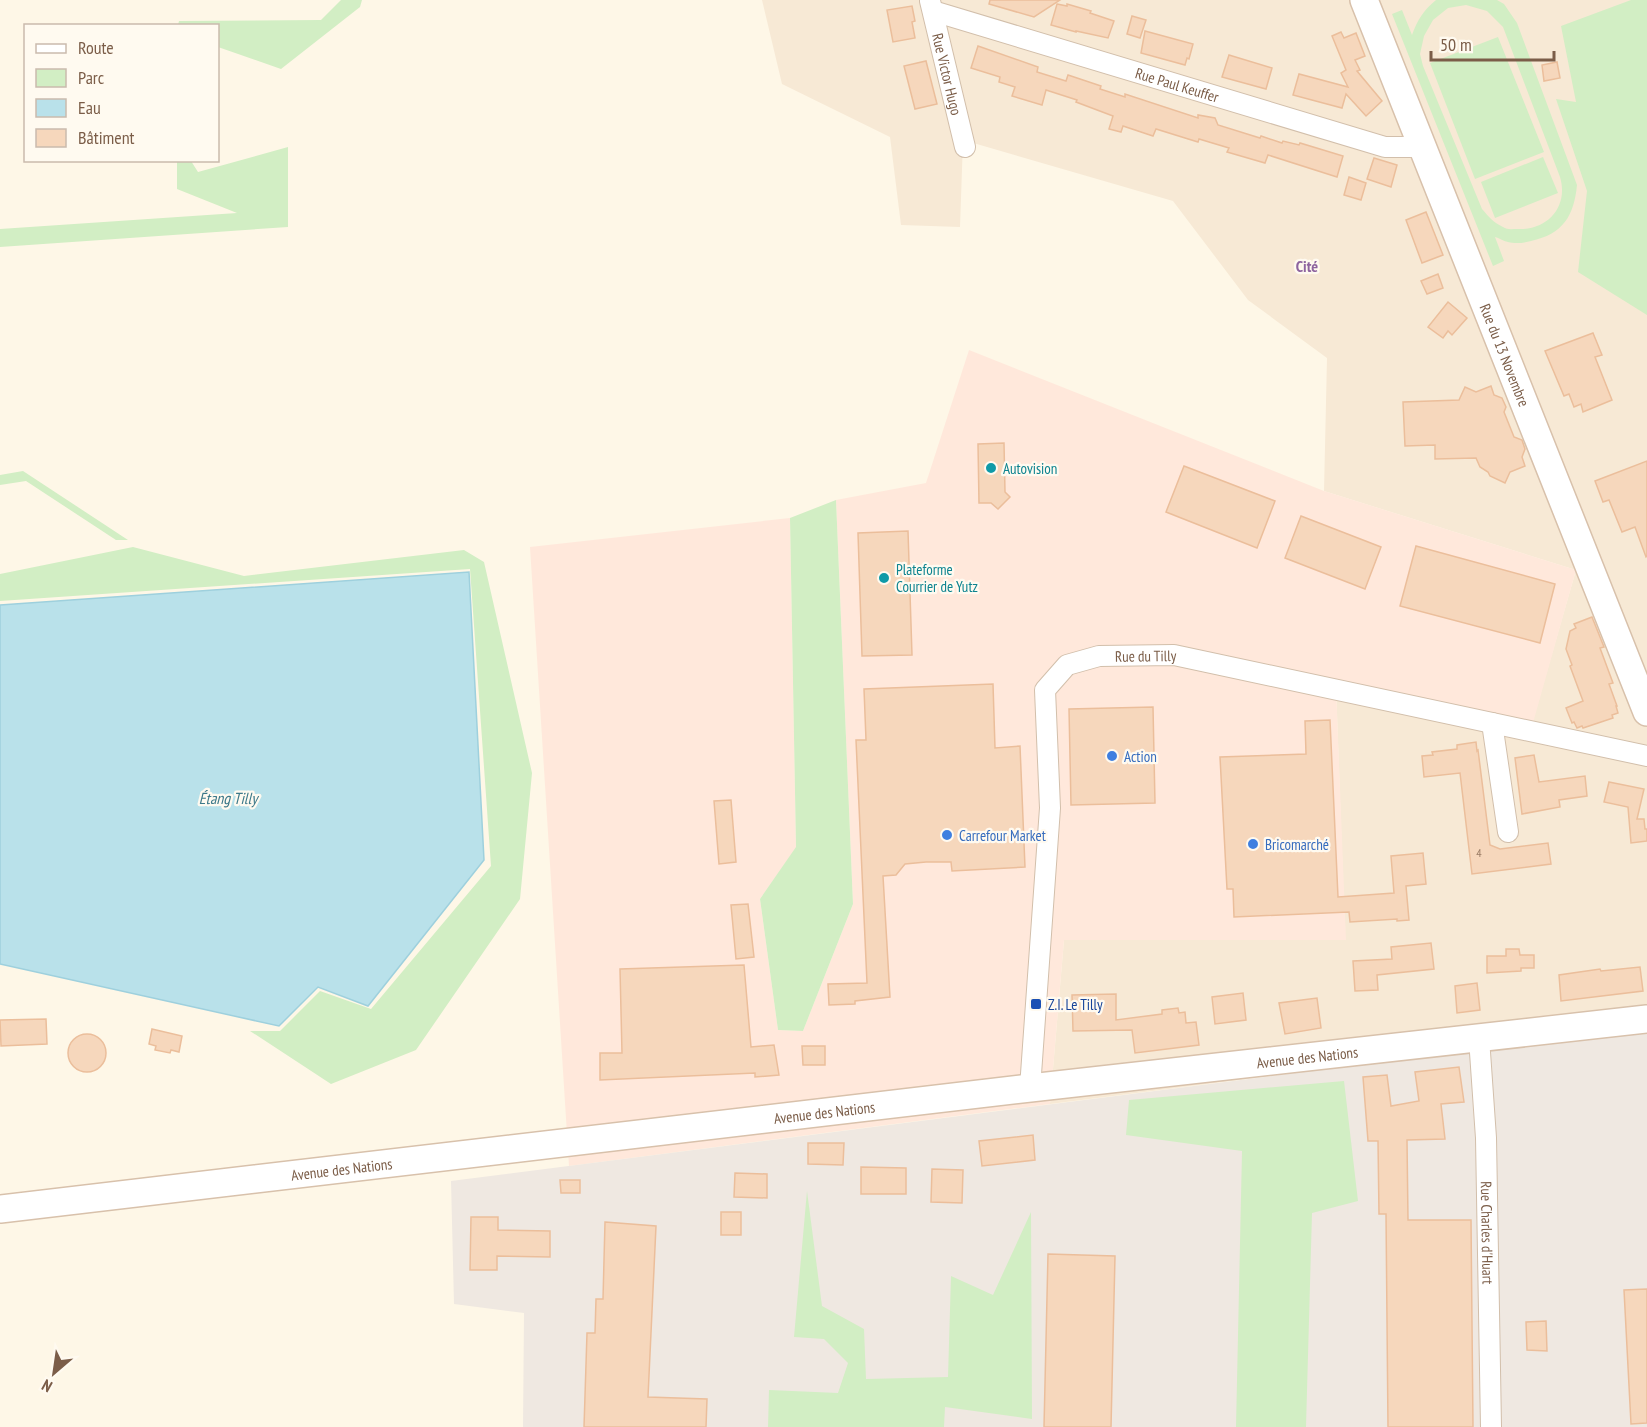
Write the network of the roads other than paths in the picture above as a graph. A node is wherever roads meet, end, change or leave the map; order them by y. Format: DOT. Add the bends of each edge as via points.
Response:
graph roads {
  1 [pos="1364,0"];
  2 [pos="931,5"];
  3 [pos="965,147"];
  4 [pos="1422,147"];
  5 [pos="1647,712"];
  6 [pos="1492,723"];
  7 [pos="1647,756"];
  8 [pos="1508,832"];
  9 [pos="1647,1019"];
  10 [pos="1479,1038"];
  11 [pos="1030,1088"];
  12 [pos="0,1209"];
  13 [pos="1491,1427"];
  1 -- 4 [label="main road, Rue du 13 Novembre"];
  2 -- 3 [label="street, Rue Victor Hugo"];
  2 -- 4 [label="street, Rue Paul Keuffer" via="1385,147"];
  4 -- 5 [label="main road, Rue du 13 Novembre"];
  6 -- 7 [label="street, Rue du Tilly"];
  6 -- 8 [label="street"];
  6 -- 11 [label="street, Rue du Tilly" via="1174,655 1100,656 1067,665 1045,690 1050,808"];
  9 -- 10 [label="main road, Avenue des Nations"];
  10 -- 11 [label="main road, Avenue des Nations"];
  10 -- 13 [label="street, Rue Charles d'Huart" via="1486,1138"];
  11 -- 12 [label="main road, Avenue des Nations"];
}
